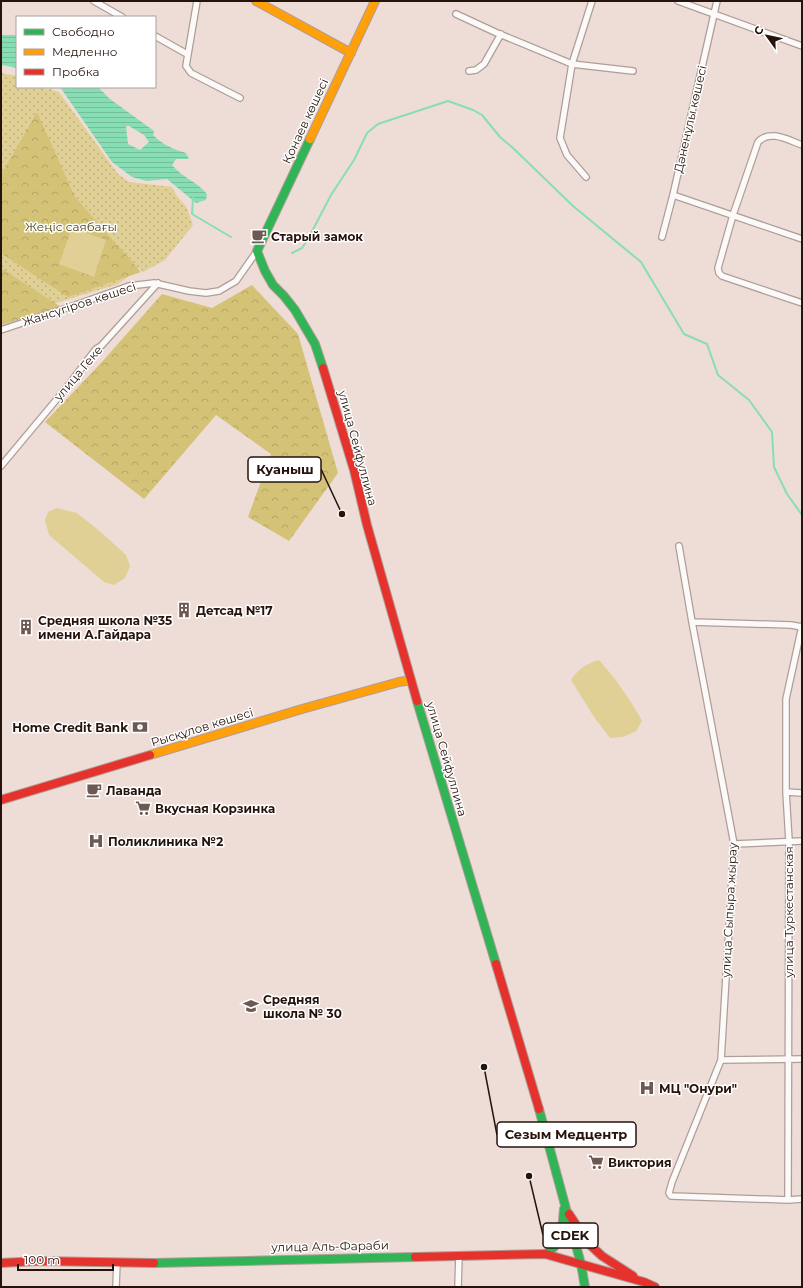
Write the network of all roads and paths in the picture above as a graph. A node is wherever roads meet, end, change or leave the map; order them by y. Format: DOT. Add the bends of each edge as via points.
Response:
graph roads {
  1 [pos="94,1"];
  2 [pos="197,1"];
  3 [pos="256,1"];
  4 [pos="375,1"];
  5 [pos="592,1"];
  6 [pos="678,1"];
  7 [pos="717,1"];
  8 [pos="456,14"];
  9 [pos="714,15"];
  10 [pos="120,16"];
  11 [pos="500,34"];
  12 [pos="156,37"];
  13 [pos="802,46"];
  14 [pos="350,53"];
  15 [pos="188,54"];
  16 [pos="572,64"];
  17 [pos="470,71"];
  18 [pos="633,71"];
  19 [pos="240,98"];
  20 [pos="802,145"];
  21 [pos="586,177"];
  22 [pos="673,195"];
  23 [pos="733,215"];
  24 [pos="662,237"];
  25 [pos="802,239"];
  26 [pos="257,252"];
  27 [pos="158,283"];
  28 [pos="802,303"];
  29 [pos="1,330"];
  30 [pos="1,466"];
  31 [pos="679,546"];
  32 [pos="692,622"];
  33 [pos="802,627"];
  34 [pos="411,680"];
  35 [pos="786,792"];
  36 [pos="802,793"];
  37 [pos="1,800"];
  38 [pos="789,841"];
  39 [pos="802,842"];
  40 [pos="734,844"];
  41 [pos="802,1059"];
  42 [pos="721,1060"];
  43 [pos="788,1060"];
  44 [pos="802,1199"];
  45 [pos="788,1200"];
  46 [pos="564,1207"];
  47 [pos="545,1254"];
  48 [pos="459,1256"];
  49 [pos="1,1259"];
  50 [pos="10,1262"];
  51 [pos="117,1262"];
  52 [pos="1,1263"];
  53 [pos="581,1264"];
  54 [pos="644,1282"];
  55 [pos="116,1287"];
  56 [pos="458,1287"];
  57 [pos="585,1287"];
  58 [pos="655,1287"];
  1 -- 10 [label="street"];
  2 -- 15 [label="street"];
  3 -- 14 [label="street"];
  4 -- 14 [label="street, Қонаев көшесі"];
  5 -- 16 [label="street"];
  6 -- 9 [label="street"];
  7 -- 9 [label="street, Дәненұлы көшесі"];
  8 -- 11 [label="street"];
  9 -- 13 [label="street"];
  9 -- 22 [label="street, Дәненұлы көшесі"];
  11 -- 16 [label="street"];
  11 -- 17 [label="street" via="484,64"];
  12 -- 15 [label="street"];
  14 -- 26 [label="street, Қонаев көшесі"];
  15 -- 19 [label="street" via="186,66 191,73"];
  16 -- 18 [label="street"];
  16 -- 21 [label="street" via="560,138 567,155"];
  20 -- 23 [label="street" via="773,135 758,142"];
  22 -- 23 [label="street"];
  22 -- 24 [label="street, Дәненұлы көшесі"];
  23 -- 25 [label="street"];
  23 -- 28 [label="street" via="718,268 719,273"];
  26 -- 27 [label="street, Жансүгіров көшесі" via="236,281 218,291 206,294"];
  26 -- 34 [label="street, улица Сейфуллина" via="273,285 295,310 315,344 354,470"];
  27 -- 29 [label="street, Жансүгіров көшесі" via="129,286"];
  27 -- 30 [label="street, улица Геке" via="96,349"];
  31 -- 32 [label="street, улица Сыпыра жырау"];
  32 -- 33 [label="street"];
  32 -- 40 [label="street, улица Сыпыра жырау"];
  33 -- 35 [label="street, улица Туркестанская" via="786,699"];
  34 -- 37 [label="street, Рысқұлов көшесі" via="302,709"];
  34 -- 46 [label="street, улица Сейфуллина" via="528,1070"];
  35 -- 36 [label="street"];
  35 -- 38 [label="street, улица Туркестанская"];
  38 -- 39 [label="street"];
  38 -- 40 [label="street"];
  38 -- 43 [label="street, улица Туркестанская"];
  40 -- 42 [label="street, улица Сыпыра жырау"];
  41 -- 43 [label="street"];
  42 -- 43 [label="street"];
  42 -- 45 [label="street, улица Сыпыра жырау" via="669,1193 671,1196"];
  43 -- 45 [label="street, улица Туркестанская"];
  44 -- 45 [label="street"];
  46 -- 47 [label="street" via="558,1244"];
  46 -- 53 [label="street, улица Сейфуллина"];
  46 -- 54 [label="street" via="588,1243 602,1256"];
  47 -- 48 [label="street, улица Аль-Фараби"];
  47 -- 53 [label="street, улица Аль-Фараби"];
  48 -- 51 [label="street, улица Аль-Фараби"];
  48 -- 56 [label="street"];
  49 -- 50 [label="street"];
  50 -- 51 [label="street, улица Аль-Фараби"];
  50 -- 52 [label="street, улица Аль-Фараби"];
  51 -- 55 [label="street"];
  53 -- 54 [label="street, улица Аль-Фараби"];
  53 -- 57 [label="street, улица Сейфуллина"];
  54 -- 58 [label="street, улица Аль-Фараби"];
}
